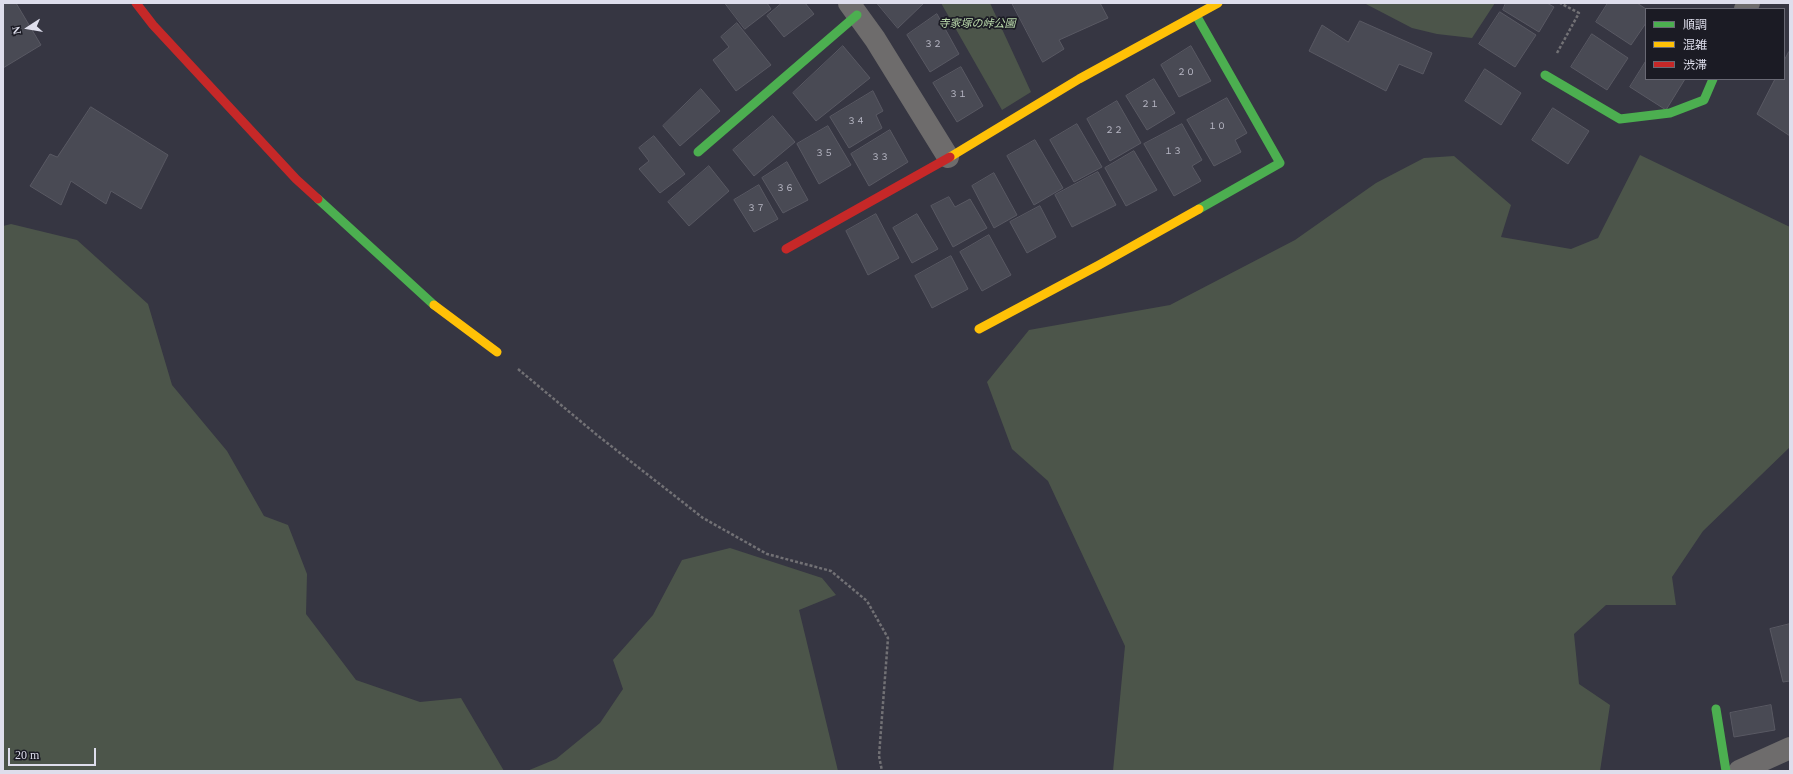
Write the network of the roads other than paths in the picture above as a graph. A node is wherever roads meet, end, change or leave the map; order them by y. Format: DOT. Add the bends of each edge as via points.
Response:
graph roads {
  1 [pos="136,3"];
  2 [pos="1218,3"];
  3 [pos="853,9"];
  4 [pos="1196,15"];
  5 [pos="1545,75"];
  6 [pos="1713,80"];
  7 [pos="698,152"];
  8 [pos="948,157"];
  9 [pos="786,249"];
  10 [pos="979,329"];
  11 [pos="497,352"];
  12 [pos="1716,708"];
  13 [pos="1790,748"];
  14 [pos="1726,771"];
  15 [pos="1739,771"];
  1 -- 11 [label="street" via="153,25 296,179 443,313"];
  2 -- 4 [label="street"];
  3 -- 7 [label="street"];
  3 -- 8 [label="street" via="875,39"];
  4 -- 8 [label="street" via="1079,79"];
  4 -- 10 [label="street" via="1280,163"];
  5 -- 6 [label="street" via="1620,119 1670,113 1704,100"];
  8 -- 9 [label="street"];
  12 -- 14 [label="street"];
  13 -- 15 [label="street"];
}
